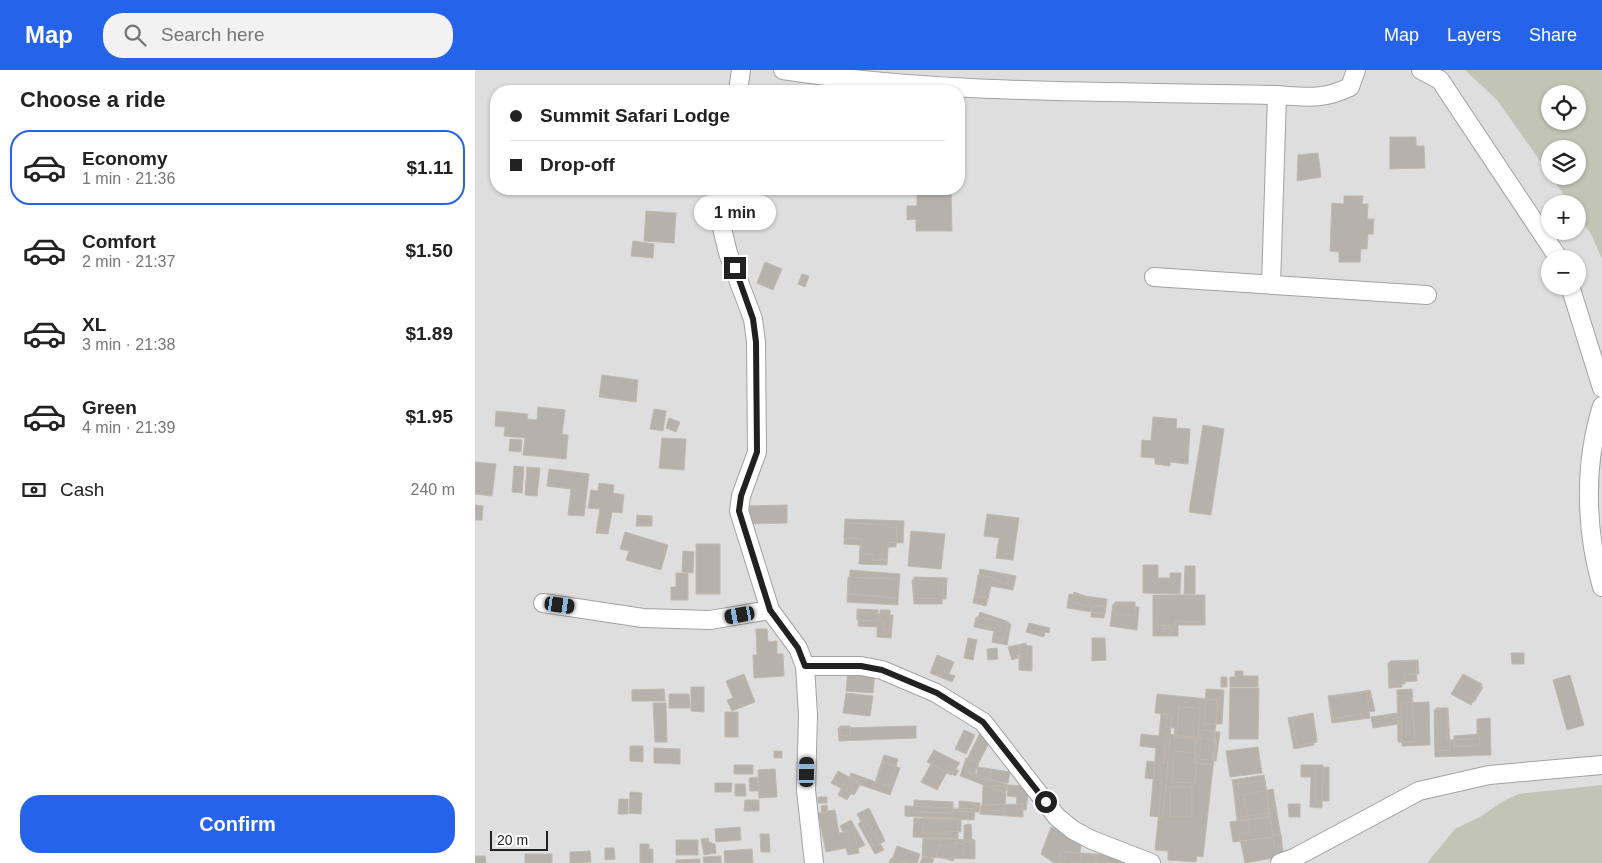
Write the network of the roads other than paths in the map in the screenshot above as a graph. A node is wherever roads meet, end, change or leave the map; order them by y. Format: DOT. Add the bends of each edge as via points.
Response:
graph roads {
  1 [pos="741,70"];
  2 [pos="783,70"];
  3 [pos="1359,70"];
  4 [pos="1421,70"];
  5 [pos="739,85"];
  6 [pos="933,85"];
  7 [pos="965,88"];
  8 [pos="1277,94"];
  9 [pos="723,195"];
  10 [pos="1553,250"];
  11 [pos="1154,277"];
  12 [pos="1271,285"];
  13 [pos="1427,295"];
  14 [pos="1573,295"];
  15 [pos="1602,388"];
  16 [pos="1602,406"];
  17 [pos="1602,587"];
  18 [pos="543,603"];
  19 [pos="770,610"];
  20 [pos="805,666"];
  21 [pos="1602,765"];
  22 [pos="810,862"];
  23 [pos="1151,863"];
  24 [pos="1280,863"];
  1 -- 5 [label="street"];
  2 -- 6 [label="street"];
  3 -- 8 [label="street" via="1350,88 1336,94 1315,98"];
  4 -- 10 [label="street" via="1440,80"];
  7 -- 8 [label="street"];
  8 -- 12 [label="street"];
  9 -- 19 [label="street" via="722,228 753,319 756,342 757,452 739,511"];
  11 -- 12 [label="street"];
  12 -- 13 [label="street"];
  14 -- 15 [label="street"];
  16 -- 17 [label="street" via="1596,426 1589,490 1595,563"];
  18 -- 19 [label="street" via="643,618 700,620"];
  19 -- 20 [label="street" via="798,648"];
  20 -- 22 [label="street"];
  20 -- 23 [label="street" via="861,666 882,670 937,693 983,722 1057,816 1073,830"];
  21 -- 24 [label="street" via="1489,775 1419,790 1295,858"];
}
